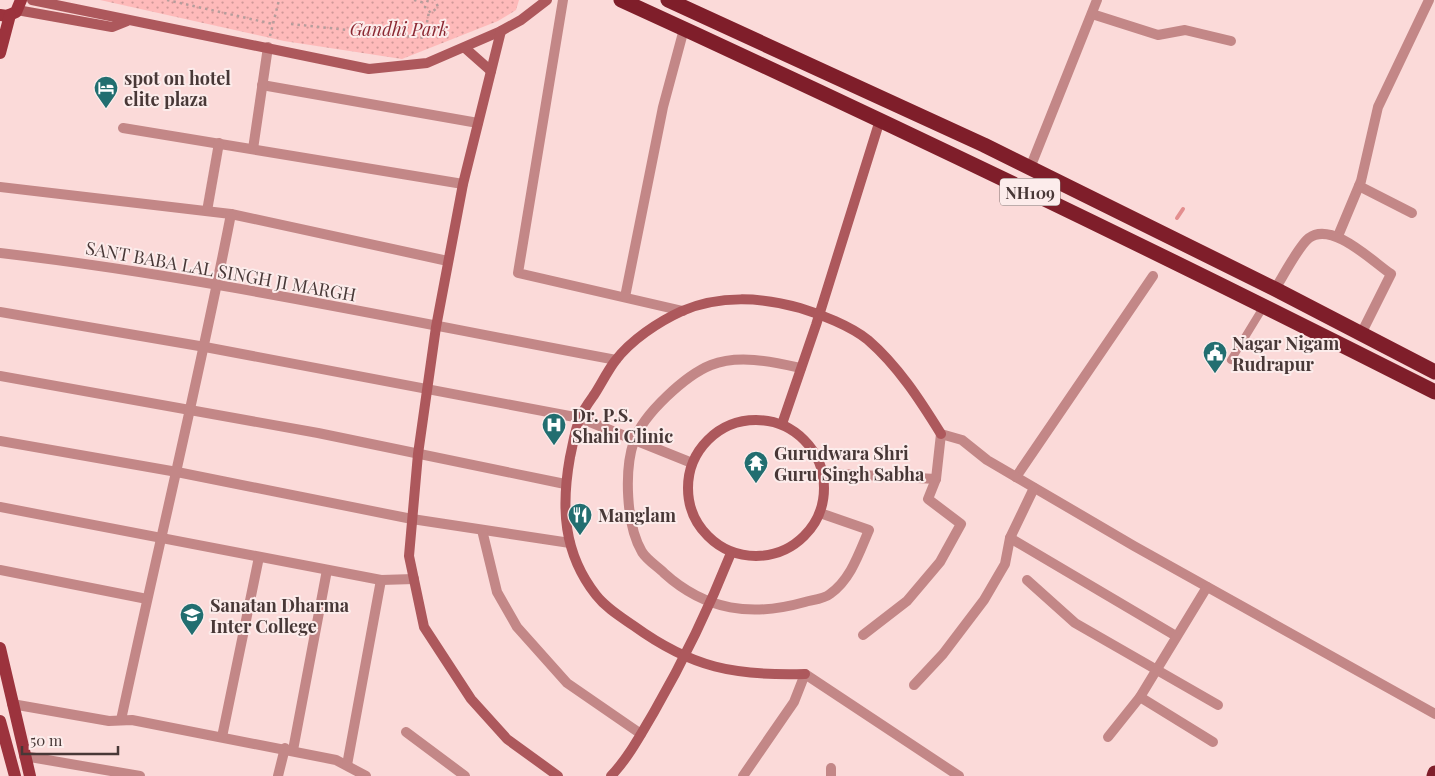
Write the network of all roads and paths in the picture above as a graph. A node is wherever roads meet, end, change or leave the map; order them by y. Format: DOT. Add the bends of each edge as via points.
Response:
graph roads {
  1 [pos="32,0"];
  2 [pos="167,0"];
  3 [pos="279,0"];
  4 [pos="414,0"];
  5 [pos="436,0"];
  6 [pos="547,0"];
  7 [pos="563,0"];
  8 [pos="621,0"];
  9 [pos="668,0"];
  10 [pos="1098,0"];
  11 [pos="1429,0"];
  12 [pos="426,1"];
  13 [pos="12,10"];
  14 [pos="429,12"];
  15 [pos="1092,14"];
  16 [pos="127,21"];
  17 [pos="273,24"];
  18 [pos="291,24"];
  19 [pos="684,29"];
  20 [pos="501,31"];
  21 [pos="1231,41"];
  22 [pos="268,47"];
  23 [pos="465,48"];
  24 [pos="0,53"];
  25 [pos="491,70"];
  26 [pos="262,85"];
  27 [pos="888,100"];
  28 [pos="880,120"];
  29 [pos="478,123"];
  30 [pos="123,128"];
  31 [pos="219,144"];
  32 [pos="984,145"];
  33 [pos="253,149"];
  34 [pos="973,165"];
  35 [pos="1030,168"];
  36 [pos="463,184"];
  37 [pos="1359,186"];
  38 [pos="0,187"];
  39 [pos="208,211"];
  40 [pos="231,214"];
  41 [pos="1412,214"];
  42 [pos="1338,236"];
  43 [pos="0,253"];
  44 [pos="448,261"];
  45 [pos="1153,276"];
  46 [pos="217,284"];
  47 [pos="1275,289"];
  48 [pos="625,297"];
  49 [pos="1264,306"];
  50 [pos="683,310"];
  51 [pos="0,312"];
  52 [pos="819,314"];
  53 [pos="436,327"];
  54 [pos="1361,334"];
  55 [pos="205,347"];
  56 [pos="616,360"];
  57 [pos="1231,360"];
  58 [pos="801,368"];
  59 [pos="1435,372"];
  60 [pos="0,376"];
  61 [pos="428,388"];
  62 [pos="1435,392"];
  63 [pos="191,410"];
  64 [pos="580,418"];
  65 [pos="782,424"];
  66 [pos="941,434"];
  67 [pos="634,440"];
  68 [pos="0,441"];
  69 [pos="418,454"];
  70 [pos="692,463"];
  71 [pos="177,472"];
  72 [pos="823,473"];
  73 [pos="1016,477"];
  74 [pos="936,479"];
  75 [pos="565,484"];
  76 [pos="1034,488"];
  77 [pos="0,507"];
  78 [pos="820,513"];
  79 [pos="412,519"];
  80 [pos="482,530"];
  81 [pos="160,537"];
  82 [pos="1010,538"];
  83 [pos="570,543"];
  84 [pos="731,553"];
  85 [pos="259,557"];
  86 [pos="0,570"];
  87 [pos="327,570"];
  88 [pos="414,579"];
  89 [pos="381,580"];
  90 [pos="1027,580"];
  91 [pos="1207,587"];
  92 [pos="147,599"];
  93 [pos="711,603"];
  94 [pos="863,635"];
  95 [pos="1176,636"];
  96 [pos="0,648"];
  97 [pos="686,658"];
  98 [pos="1156,670"];
  99 [pos="805,674"];
  100 [pos="914,685"];
  101 [pos="1140,697"];
  102 [pos="12,704"];
  103 [pos="1218,705"];
  104 [pos="1435,714"];
  105 [pos="121,720"];
  106 [pos="0,721"];
  107 [pos="406,732"];
  108 [pos="641,734"];
  109 [pos="222,737"];
  110 [pos="1108,737"];
  111 [pos="1213,742"];
  112 [pos="289,749"];
  113 [pos="24,756"];
  114 [pos="347,766"];
  115 [pos="15,776"];
  116 [pos="30,776"];
  117 [pos="140,776"];
  118 [pos="278,776"];
  119 [pos="366,776"];
  120 [pos="465,776"];
  121 [pos="558,776"];
  122 [pos="611,776"];
  123 [pos="743,776"];
  124 [pos="959,776"];
  1 -- 16 [label="street" via="111,14"];
  2 -- 17 [label="path"];
  3 -- 17 [label="path"];
  4 -- 12 [label="path"];
  5 -- 14 [label="path" via="437,10"];
  6 -- 20 [label="street" via="522,20"];
  7 -- 48 [label="street" via="518,273"];
  8 -- 19 [label="highway, NH109"];
  9 -- 27 [label="highway, NH109"];
  10 -- 15 [label="street"];
  11 -- 37 [label="street" via="1378,107"];
  12 -- 14 [label="path" via="425,7"];
  13 -- 16 [label="street" via="112,27"];
  13 -- 24 [label="main road"];
  14 -- 18 [label="path" via="424,38"];
  15 -- 21 [label="street" via="1158,35 1185,30"];
  15 -- 35 [label="street"];
  16 -- 22 [label="street"];
  17 -- 22 [label="path"];
  19 -- 28 [label="highway, NH109"];
  19 -- 48 [label="street" via="663,107"];
  20 -- 23 [label="street"];
  20 -- 25 [label="street"];
  22 -- 23 [label="street" via="369,69 427,63"];
  22 -- 26 [label="street"];
  23 -- 25 [label="street"];
  25 -- 29 [label="street"];
  26 -- 29 [label="street"];
  26 -- 33 [label="street"];
  27 -- 28 [label="highway"];
  27 -- 32 [label="highway, NH109"];
  28 -- 34 [label="highway, NH109"];
  28 -- 52 [label="street"];
  29 -- 36 [label="street"];
  30 -- 31 [label="street"];
  31 -- 33 [label="street"];
  31 -- 39 [label="street"];
  32 -- 34 [label="highway"];
  32 -- 35 [label="highway, NH109"];
  33 -- 36 [label="street"];
  34 -- 49 [label="highway, NH109"];
  35 -- 47 [label="highway, NH109"];
  36 -- 44 [label="street"];
  37 -- 41 [label="street"];
  37 -- 42 [label="street"];
  38 -- 39 [label="street"];
  39 -- 40 [label="street"];
  40 -- 44 [label="street"];
  40 -- 46 [label="street"];
  42 -- 47 [label="street" via="1320,232 1308,238"];
  42 -- 54 [label="street" via="1392,274"];
  43 -- 46 [label="street, SANT BABA LAL SINGH JI MARGH"];
  44 -- 53 [label="street"];
  45 -- 73 [label="street"];
  46 -- 53 [label="street, SANT BABA LAL SINGH JI MARGH"];
  46 -- 55 [label="street"];
  47 -- 49 [label="highway"];
  47 -- 54 [label="highway, NH109"];
  48 -- 50 [label="street"];
  49 -- 57 [label="lane"];
  49 -- 62 [label="highway, NH109"];
  50 -- 52 [label="street" via="727,299 771,300"];
  50 -- 56 [label="street" via="650,329"];
  51 -- 55 [label="street"];
  52 -- 58 [label="street"];
  52 -- 66 [label="street" via="866,338 890,361 915,392"];
  53 -- 56 [label="street, SANT BABA LAL SINGH JI MARGH"];
  53 -- 61 [label="street"];
  54 -- 59 [label="highway, NH109"];
  55 -- 61 [label="street"];
  55 -- 63 [label="street"];
  56 -- 64 [label="street"];
  58 -- 65 [label="street"];
  58 -- 67 [label="street" via="744,360 712,365 679,384 653,411"];
  60 -- 63 [label="street"];
  61 -- 64 [label="street"];
  61 -- 69 [label="street"];
  63 -- 69 [label="street"];
  63 -- 71 [label="street"];
  64 -- 67 [label="street"];
  64 -- 75 [label="street"];
  65 -- 70 [label="street" via="761,419 739,421 714,434 703,444"];
  65 -- 72 [label="street" via="802,436 817,455"];
  66 -- 73 [label="street" via="962,440"];
  66 -- 74 [label="street"];
  67 -- 70 [label="street"];
  67 -- 93 [label="street" via="628,475 630,514 642,553 679,586"];
  68 -- 71 [label="street"];
  69 -- 75 [label="street"];
  69 -- 79 [label="street"];
  70 -- 84 [label="street" via="688,492 698,526 713,542"];
  71 -- 79 [label="street"];
  71 -- 81 [label="street"];
  72 -- 74 [label="street"];
  72 -- 78 [label="street" via="824,502"];
  73 -- 76 [label="street"];
  74 -- 94 [label="street" via="928,499 961,524 940,562 907,601"];
  75 -- 83 [label="street" via="565,522"];
  76 -- 82 [label="street"];
  76 -- 91 [label="street"];
  77 -- 81 [label="street"];
  78 -- 84 [label="street" via="799,542 778,554 755,557"];
  78 -- 93 [label="street" via="868,530 853,570 830,595 778,610 740,610"];
  79 -- 80 [label="street"];
  79 -- 88 [label="street" via="409,556"];
  80 -- 83 [label="street"];
  80 -- 108 [label="street" via="497,592 517,627 567,683"];
  81 -- 85 [label="street"];
  81 -- 92 [label="street"];
  82 -- 95 [label="street"];
  82 -- 100 [label="street" via="1005,564 984,600 944,654"];
  83 -- 97 [label="street" via="574,558 596,596 653,640"];
  84 -- 93 [label="street"];
  85 -- 87 [label="street"];
  85 -- 109 [label="street"];
  86 -- 92 [label="street"];
  87 -- 89 [label="street"];
  87 -- 112 [label="street"];
  88 -- 89 [label="street"];
  88 -- 121 [label="street" via="424,627 471,699 507,738"];
  89 -- 114 [label="street"];
  90 -- 98 [label="street" via="1075,622"];
  91 -- 95 [label="street"];
  91 -- 104 [label="street"];
  92 -- 105 [label="street"];
  93 -- 97 [label="street"];
  95 -- 98 [label="street"];
  96 -- 102 [label="main road"];
  97 -- 99 [label="street" via="719,669 768,675"];
  97 -- 108 [label="street"];
  98 -- 101 [label="street"];
  98 -- 103 [label="street"];
  99 -- 123 [label="street" via="794,702"];
  99 -- 124 [label="street"];
  101 -- 110 [label="street"];
  101 -- 111 [label="street"];
  102 -- 105 [label="street" via="109,721"];
  102 -- 113 [label="main road"];
  105 -- 109 [label="street"];
  106 -- 115 [label="main road"];
  107 -- 120 [label="street"];
  108 -- 122 [label="street" via="622,765"];
  109 -- 112 [label="street"];
  112 -- 114 [label="street" via="336,760"];
  112 -- 118 [label="street"];
  113 -- 116 [label="main road"];
  113 -- 117 [label="street"];
  114 -- 119 [label="street"];
}
